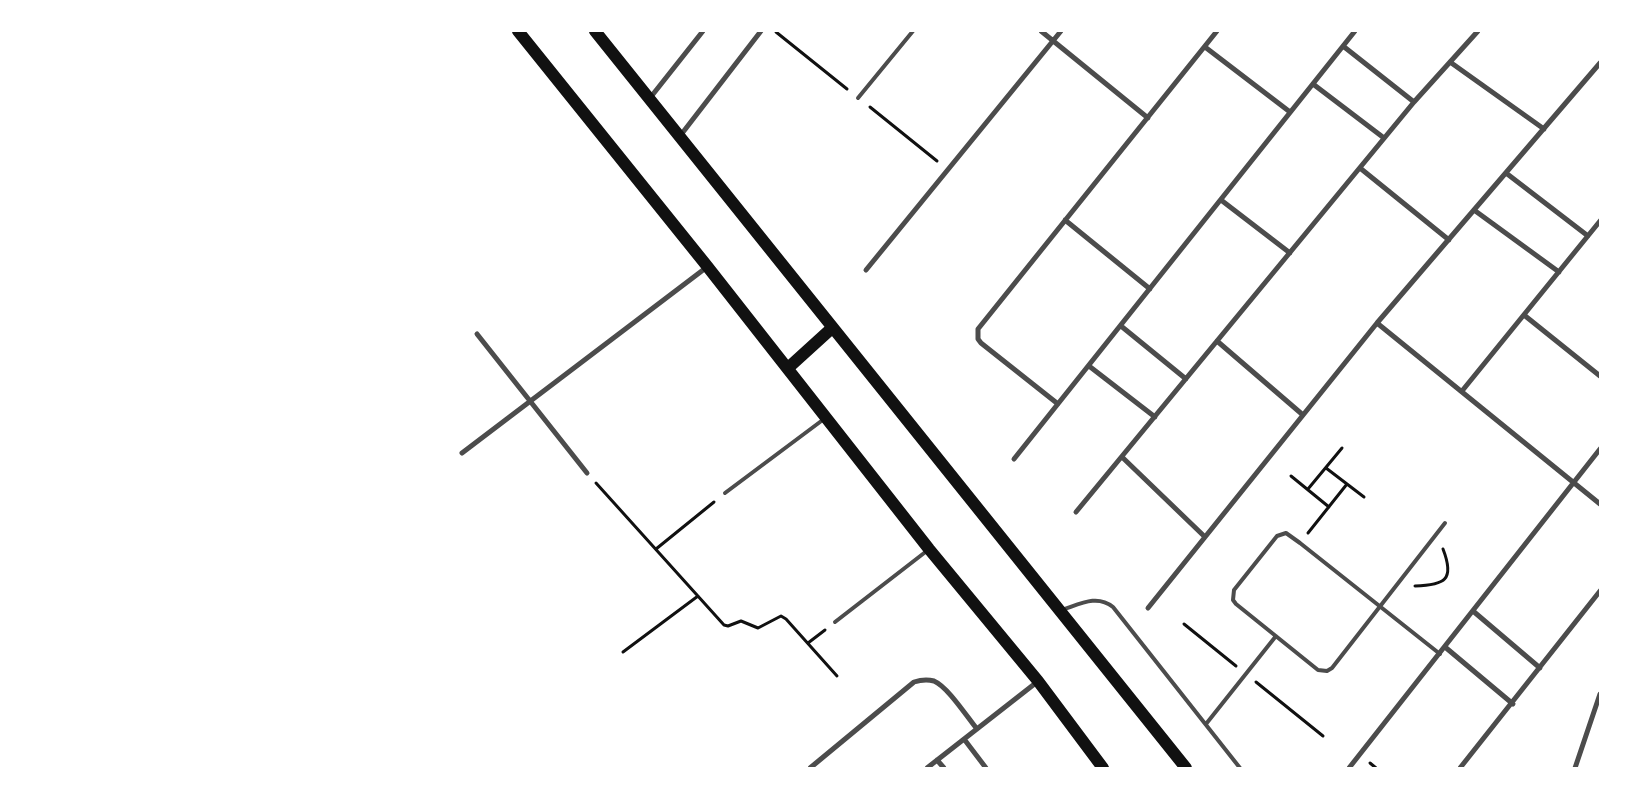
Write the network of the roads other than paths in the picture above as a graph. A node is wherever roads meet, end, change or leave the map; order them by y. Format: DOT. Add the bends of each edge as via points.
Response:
graph roads {
  1 [pos="518,31"];
  2 [pos="595,31"];
  3 [pos="703,31"];
  4 [pos="760,31"];
  5 [pos="913,31"];
  6 [pos="1042,31"];
  7 [pos="1061,31"];
  8 [pos="1217,31"];
  9 [pos="1355,31"];
  10 [pos="1478,31"];
  11 [pos="1053,41"];
  12 [pos="1343,46"];
  13 [pos="1205,47"];
  14 [pos="1450,62"];
  15 [pos="1600,63"];
  16 [pos="1313,84"];
  17 [pos="858,98"];
  18 [pos="649,100"];
  19 [pos="1414,102"];
  20 [pos="1290,112"];
  21 [pos="1148,118"];
  22 [pos="1544,129"];
  23 [pos="678,137"];
  24 [pos="1384,138"];
  25 [pos="1360,168"];
  26 [pos="1506,173"];
  27 [pos="1221,200"];
  28 [pos="1474,210"];
  29 [pos="1065,220"];
  30 [pos="1600,222"];
  31 [pos="1588,236"];
  32 [pos="1449,240"];
  33 [pos="1290,253"];
  34 [pos="707,266"];
  35 [pos="866,270"];
  36 [pos="1558,272"];
  37 [pos="1150,289"];
  38 [pos="1524,315"];
  39 [pos="1377,323"];
  40 [pos="1121,326"];
  41 [pos="832,328"];
  42 [pos="476,334"];
  43 [pos="1217,341"];
  44 [pos="1088,366"];
  45 [pos="788,368"];
  46 [pos="1600,376"];
  47 [pos="1186,379"];
  48 [pos="1462,391"];
  49 [pos="530,401"];
  50 [pos="1058,404"];
  51 [pos="1303,414"];
  52 [pos="1155,417"];
  53 [pos="826,418"];
  54 [pos="1600,449"];
  55 [pos="462,454"];
  56 [pos="1122,457"];
  57 [pos="1014,459"];
  58 [pos="587,473"];
  59 [pos="1574,484"];
  60 [pos="726,493"];
  61 [pos="1600,504"];
  62 [pos="1076,512"];
  63 [pos="1445,523"];
  64 [pos="1205,537"];
  65 [pos="929,548"];
  66 [pos="1600,591"];
  67 [pos="1380,606"];
  68 [pos="1148,608"];
  69 [pos="1060,611"];
  70 [pos="1473,611"];
  71 [pos="835,622"];
  72 [pos="1276,636"];
  73 [pos="1445,647"];
  74 [pos="1440,654"];
  75 [pos="1540,668"];
  76 [pos="1038,681"];
  77 [pos="1600,694"];
  78 [pos="1512,704"];
  79 [pos="1206,724"];
  80 [pos="977,729"];
  81 [pos="964,739"];
  82 [pos="938,760"];
  83 [pos="810,768"];
  84 [pos="927,768"];
  85 [pos="944,768"];
  86 [pos="986,768"];
  87 [pos="1103,768"];
  88 [pos="1186,768"];
  89 [pos="1240,768"];
  90 [pos="1349,768"];
  91 [pos="1460,768"];
  92 [pos="1575,768"];
  1 -- 34 [label="main road"];
  2 -- 18 [label="main road"];
  3 -- 18 [label="street"];
  4 -- 23 [label="street"];
  5 -- 17 [label="lane"];
  6 -- 11 [label="street"];
  7 -- 11 [label="street"];
  8 -- 13 [label="street"];
  9 -- 12 [label="street"];
  10 -- 14 [label="street"];
  11 -- 21 [label="street"];
  11 -- 35 [label="street"];
  12 -- 16 [label="street"];
  12 -- 19 [label="street"];
  13 -- 20 [label="street"];
  13 -- 21 [label="street"];
  14 -- 19 [label="street"];
  14 -- 22 [label="street"];
  15 -- 22 [label="street"];
  16 -- 20 [label="street"];
  16 -- 24 [label="street"];
  18 -- 23 [label="main road"];
  19 -- 24 [label="street"];
  20 -- 27 [label="street"];
  21 -- 29 [label="street"];
  22 -- 26 [label="street"];
  23 -- 41 [label="main road"];
  24 -- 25 [label="street"];
  25 -- 32 [label="street"];
  25 -- 33 [label="street"];
  26 -- 28 [label="street"];
  26 -- 31 [label="street"];
  27 -- 33 [label="street"];
  27 -- 37 [label="street"];
  28 -- 32 [label="street"];
  28 -- 36 [label="street"];
  29 -- 37 [label="street"];
  29 -- 50 [label="street" via="980,325 977,334 981,343"];
  30 -- 31 [label="street"];
  31 -- 36 [label="street"];
  32 -- 39 [label="street"];
  33 -- 43 [label="street"];
  34 -- 45 [label="main road"];
  34 -- 49 [label="street"];
  36 -- 38 [label="street"];
  37 -- 40 [label="street"];
  38 -- 46 [label="street"];
  38 -- 48 [label="street"];
  39 -- 48 [label="street"];
  39 -- 51 [label="street"];
  40 -- 44 [label="street"];
  40 -- 47 [label="street"];
  41 -- 45 [label="main road"];
  41 -- 69 [label="main road"];
  42 -- 49 [label="street"];
  43 -- 47 [label="street"];
  43 -- 51 [label="street"];
  44 -- 50 [label="street"];
  44 -- 52 [label="street"];
  45 -- 53 [label="main road"];
  47 -- 52 [label="street"];
  48 -- 59 [label="street"];
  49 -- 55 [label="street"];
  49 -- 58 [label="street"];
  50 -- 57 [label="street"];
  51 -- 64 [label="street"];
  52 -- 56 [label="street"];
  53 -- 60 [label="lane"];
  53 -- 65 [label="main road"];
  54 -- 59 [label="street"];
  56 -- 62 [label="street"];
  56 -- 64 [label="street"];
  59 -- 61 [label="street"];
  59 -- 70 [label="street"];
  63 -- 67 [label="lane"];
  64 -- 68 [label="street"];
  65 -- 71 [label="lane"];
  65 -- 76 [label="main road"];
  66 -- 75 [label="street"];
  67 -- 72 [label="lane" via="1327,671 1318,670"];
  67 -- 72 [label="lane" via="1286,533 1277,536 1234,590 1233,600"];
  67 -- 74 [label="lane"];
  69 -- 79 [label="lane" via="1096,599 1105,600"];
  69 -- 88 [label="main road"];
  70 -- 73 [label="street"];
  70 -- 75 [label="street"];
  72 -- 79 [label="lane"];
  73 -- 74 [label="street"];
  73 -- 78 [label="street"];
  74 -- 90 [label="street"];
  75 -- 78 [label="street"];
  76 -- 80 [label="street"];
  76 -- 87 [label="main road"];
  77 -- 92 [label="street"];
  78 -- 91 [label="street"];
  79 -- 89 [label="lane"];
  80 -- 81 [label="street"];
  80 -- 83 [label="street" via="942,686 933,681 914,682"];
  81 -- 82 [label="street"];
  81 -- 86 [label="street"];
  82 -- 84 [label="street"];
  82 -- 85 [label="street"];
}
